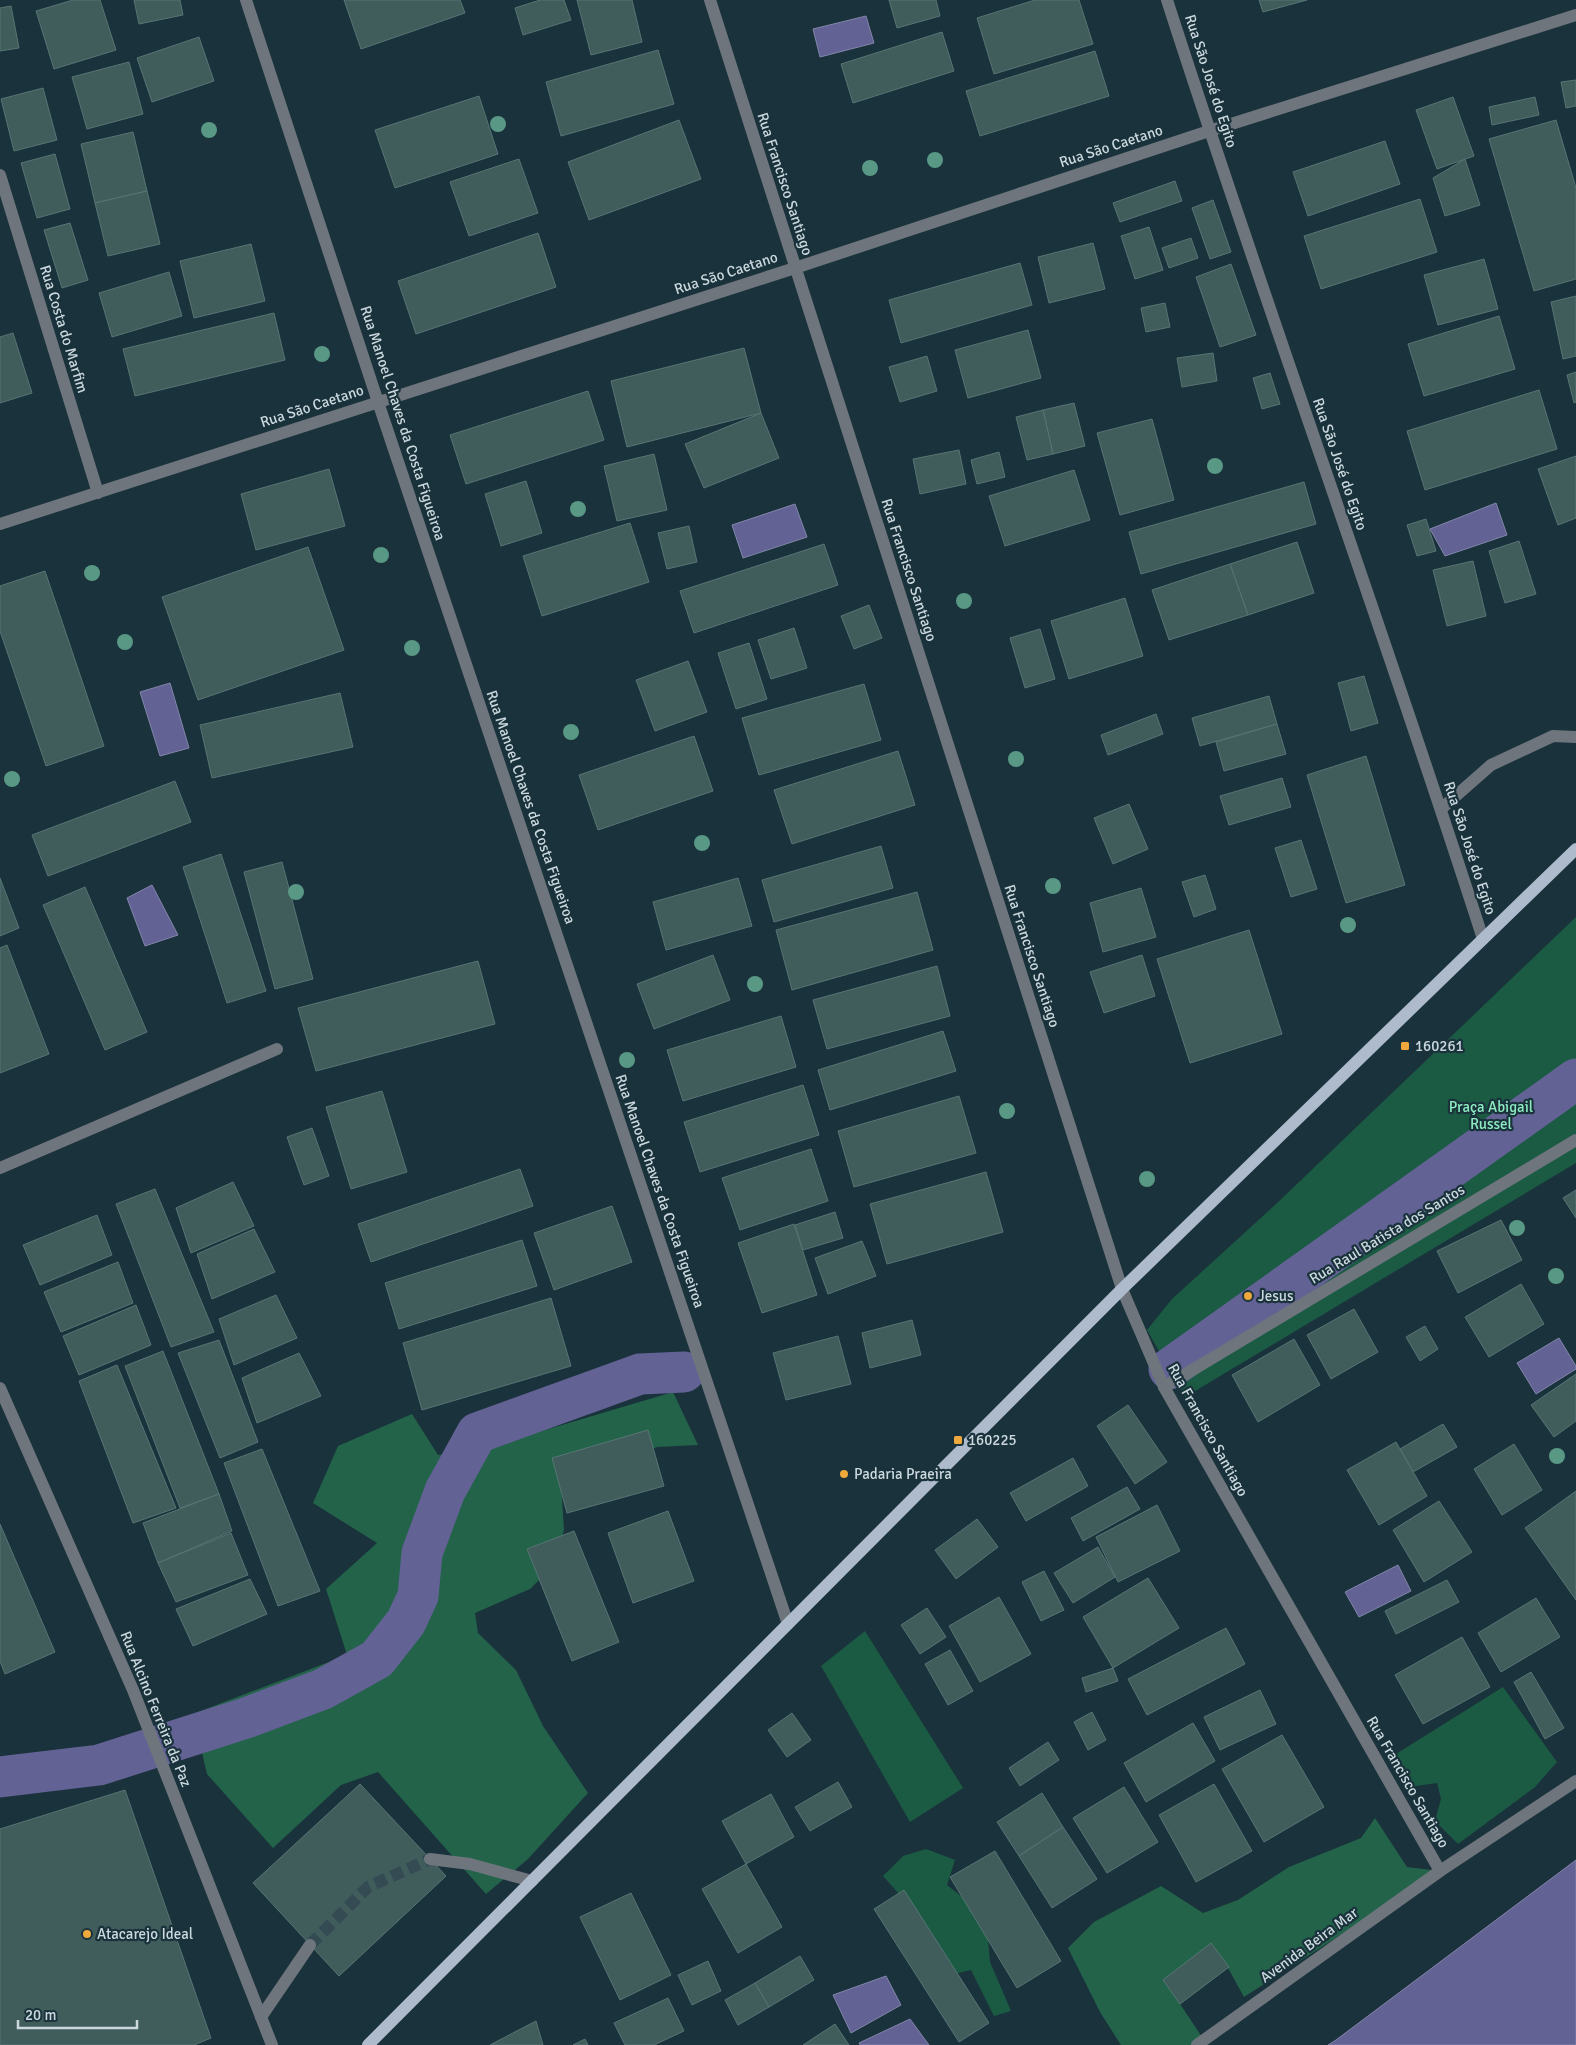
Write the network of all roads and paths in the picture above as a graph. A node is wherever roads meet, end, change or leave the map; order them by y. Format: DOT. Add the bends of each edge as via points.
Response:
graph roads {
  1 [pos="246,0"];
  2 [pos="710,0"];
  3 [pos="1167,0"];
  4 [pos="1576,15"];
  5 [pos="1209,131"];
  6 [pos="0,174"];
  7 [pos="795,268"];
  8 [pos="378,402"];
  9 [pos="98,493"];
  10 [pos="0,524"];
  11 [pos="1576,737"];
  12 [pos="1441,809"];
  13 [pos="1576,850"];
  14 [pos="1483,939"];
  15 [pos="277,1049"];
  16 [pos="1576,1140"];
  17 [pos="0,1168"];
  18 [pos="1122,1288"];
  19 [pos="1164,1387"];
  20 [pos="0,1388"];
  21 [pos="788,1624"];
  22 [pos="1576,1781"];
  23 [pos="430,1860"];
  24 [pos="1440,1871"];
  25 [pos="532,1881"];
  26 [pos="310,1945"];
  27 [pos="261,2017"];
  28 [pos="272,2045"];
  29 [pos="368,2045"];
  30 [pos="1197,2045"];
  1 -- 8 [label="street, Rua Manoel Chaves da Costa Figueiroa"];
  2 -- 7 [label="street, Rua Francisco Santiago"];
  3 -- 5 [label="street, Rua São José do Egito"];
  4 -- 5 [label="street, Rua São Caetano"];
  5 -- 7 [label="street, Rua São Caetano"];
  5 -- 12 [label="street, Rua São José do Egito"];
  6 -- 9 [label="street, Rua Costa do Marfim"];
  7 -- 8 [label="street, Rua São Caetano"];
  7 -- 18 [label="street, Rua Francisco Santiago"];
  8 -- 9 [label="street, Rua São Caetano"];
  8 -- 21 [label="street, Rua Manoel Chaves da Costa Figueiroa"];
  9 -- 10 [label="street, Rua São Caetano"];
  11 -- 12 [label="street" via="1553,736 1491,764"];
  12 -- 14 [label="street, Rua São José do Egito"];
  13 -- 14 [label="main road"];
  14 -- 18 [label="main road"];
  15 -- 17 [label="street"];
  16 -- 19 [label="street, Rua Raul Batista dos Santos"];
  18 -- 19 [label="street, Rua Francisco Santiago"];
  18 -- 21 [label="main road"];
  19 -- 24 [label="street, Rua Francisco Santiago"];
  20 -- 27 [label="street, Rua Alcino Ferreira da Paz" via="133,1690"];
  21 -- 25 [label="main road"];
  22 -- 24 [label="street, Avenida Beira Mar"];
  23 -- 25 [label="street" via="470,1864"];
  24 -- 30 [label="street, Avenida Beira Mar"];
  25 -- 29 [label="main road"];
  26 -- 27 [label="street"];
  27 -- 28 [label="street, Rua Alcino Ferreira da Paz"];
}
